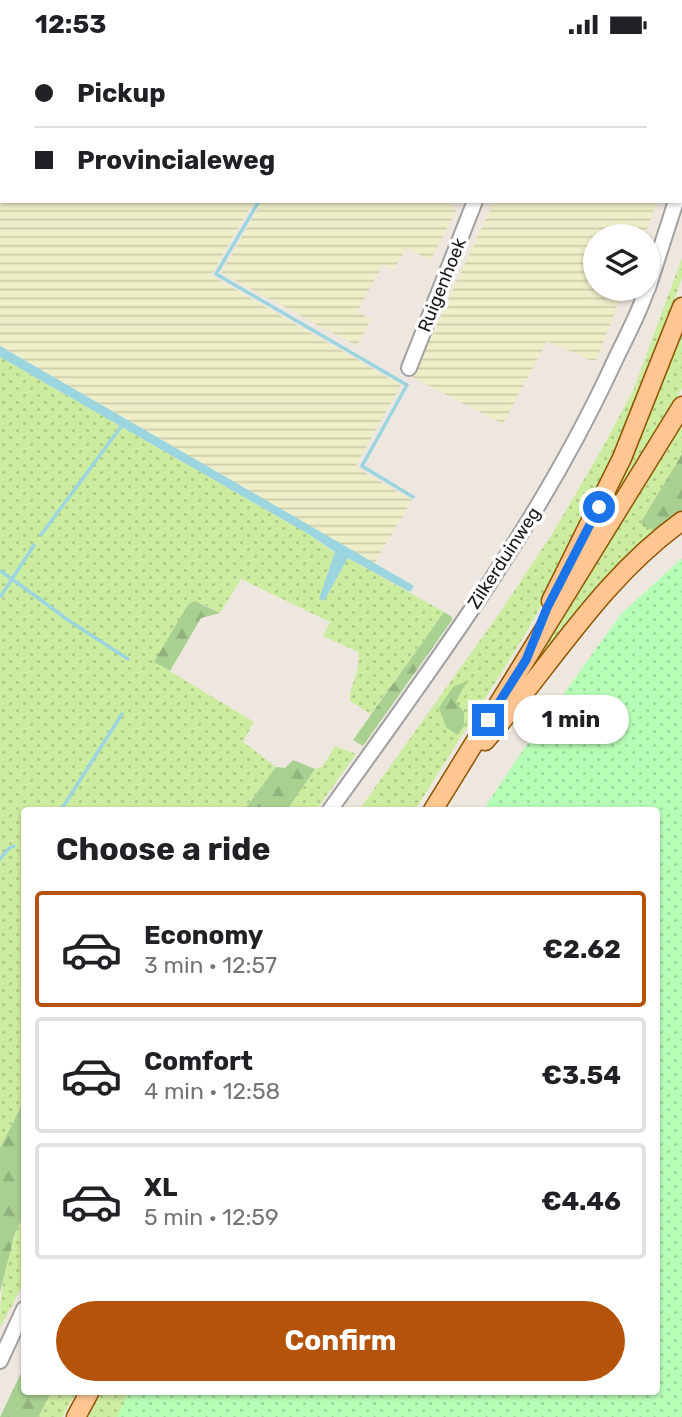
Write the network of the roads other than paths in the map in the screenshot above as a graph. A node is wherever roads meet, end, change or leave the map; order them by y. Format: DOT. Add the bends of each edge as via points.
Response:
graph roads {
  1 [pos="474,203"];
  2 [pos="675,203"];
  3 [pos="660,250"];
  4 [pos="641,301"];
  5 [pos="682,307"];
  6 [pos="410,368"];
  7 [pos="682,406"];
  8 [pos="682,521"];
  9 [pos="526,660"];
  10 [pos="451,781"];
  11 [pos="332,807"];
  12 [pos="435,807"];
  13 [pos="21,1316"];
  14 [pos="0,1361"];
  15 [pos="88,1395"];
  16 [pos="76,1417"];
  1 -- 6 [label="street, Ruigenhoek"];
  2 -- 3 [label="street, Zilkerduinweg"];
  4 -- 11 [label="street, Zilkerduinweg" via="586,422 526,528"];
  5 -- 9 [label="main road" via="626,447"];
  7 -- 9 [label="main road"];
  8 -- 10 [label="main road" via="612,583"];
  9 -- 10 [label="main road"];
  10 -- 12 [label="main road"];
  13 -- 14 [label="street"];
  15 -- 16 [label="main road"];
}
